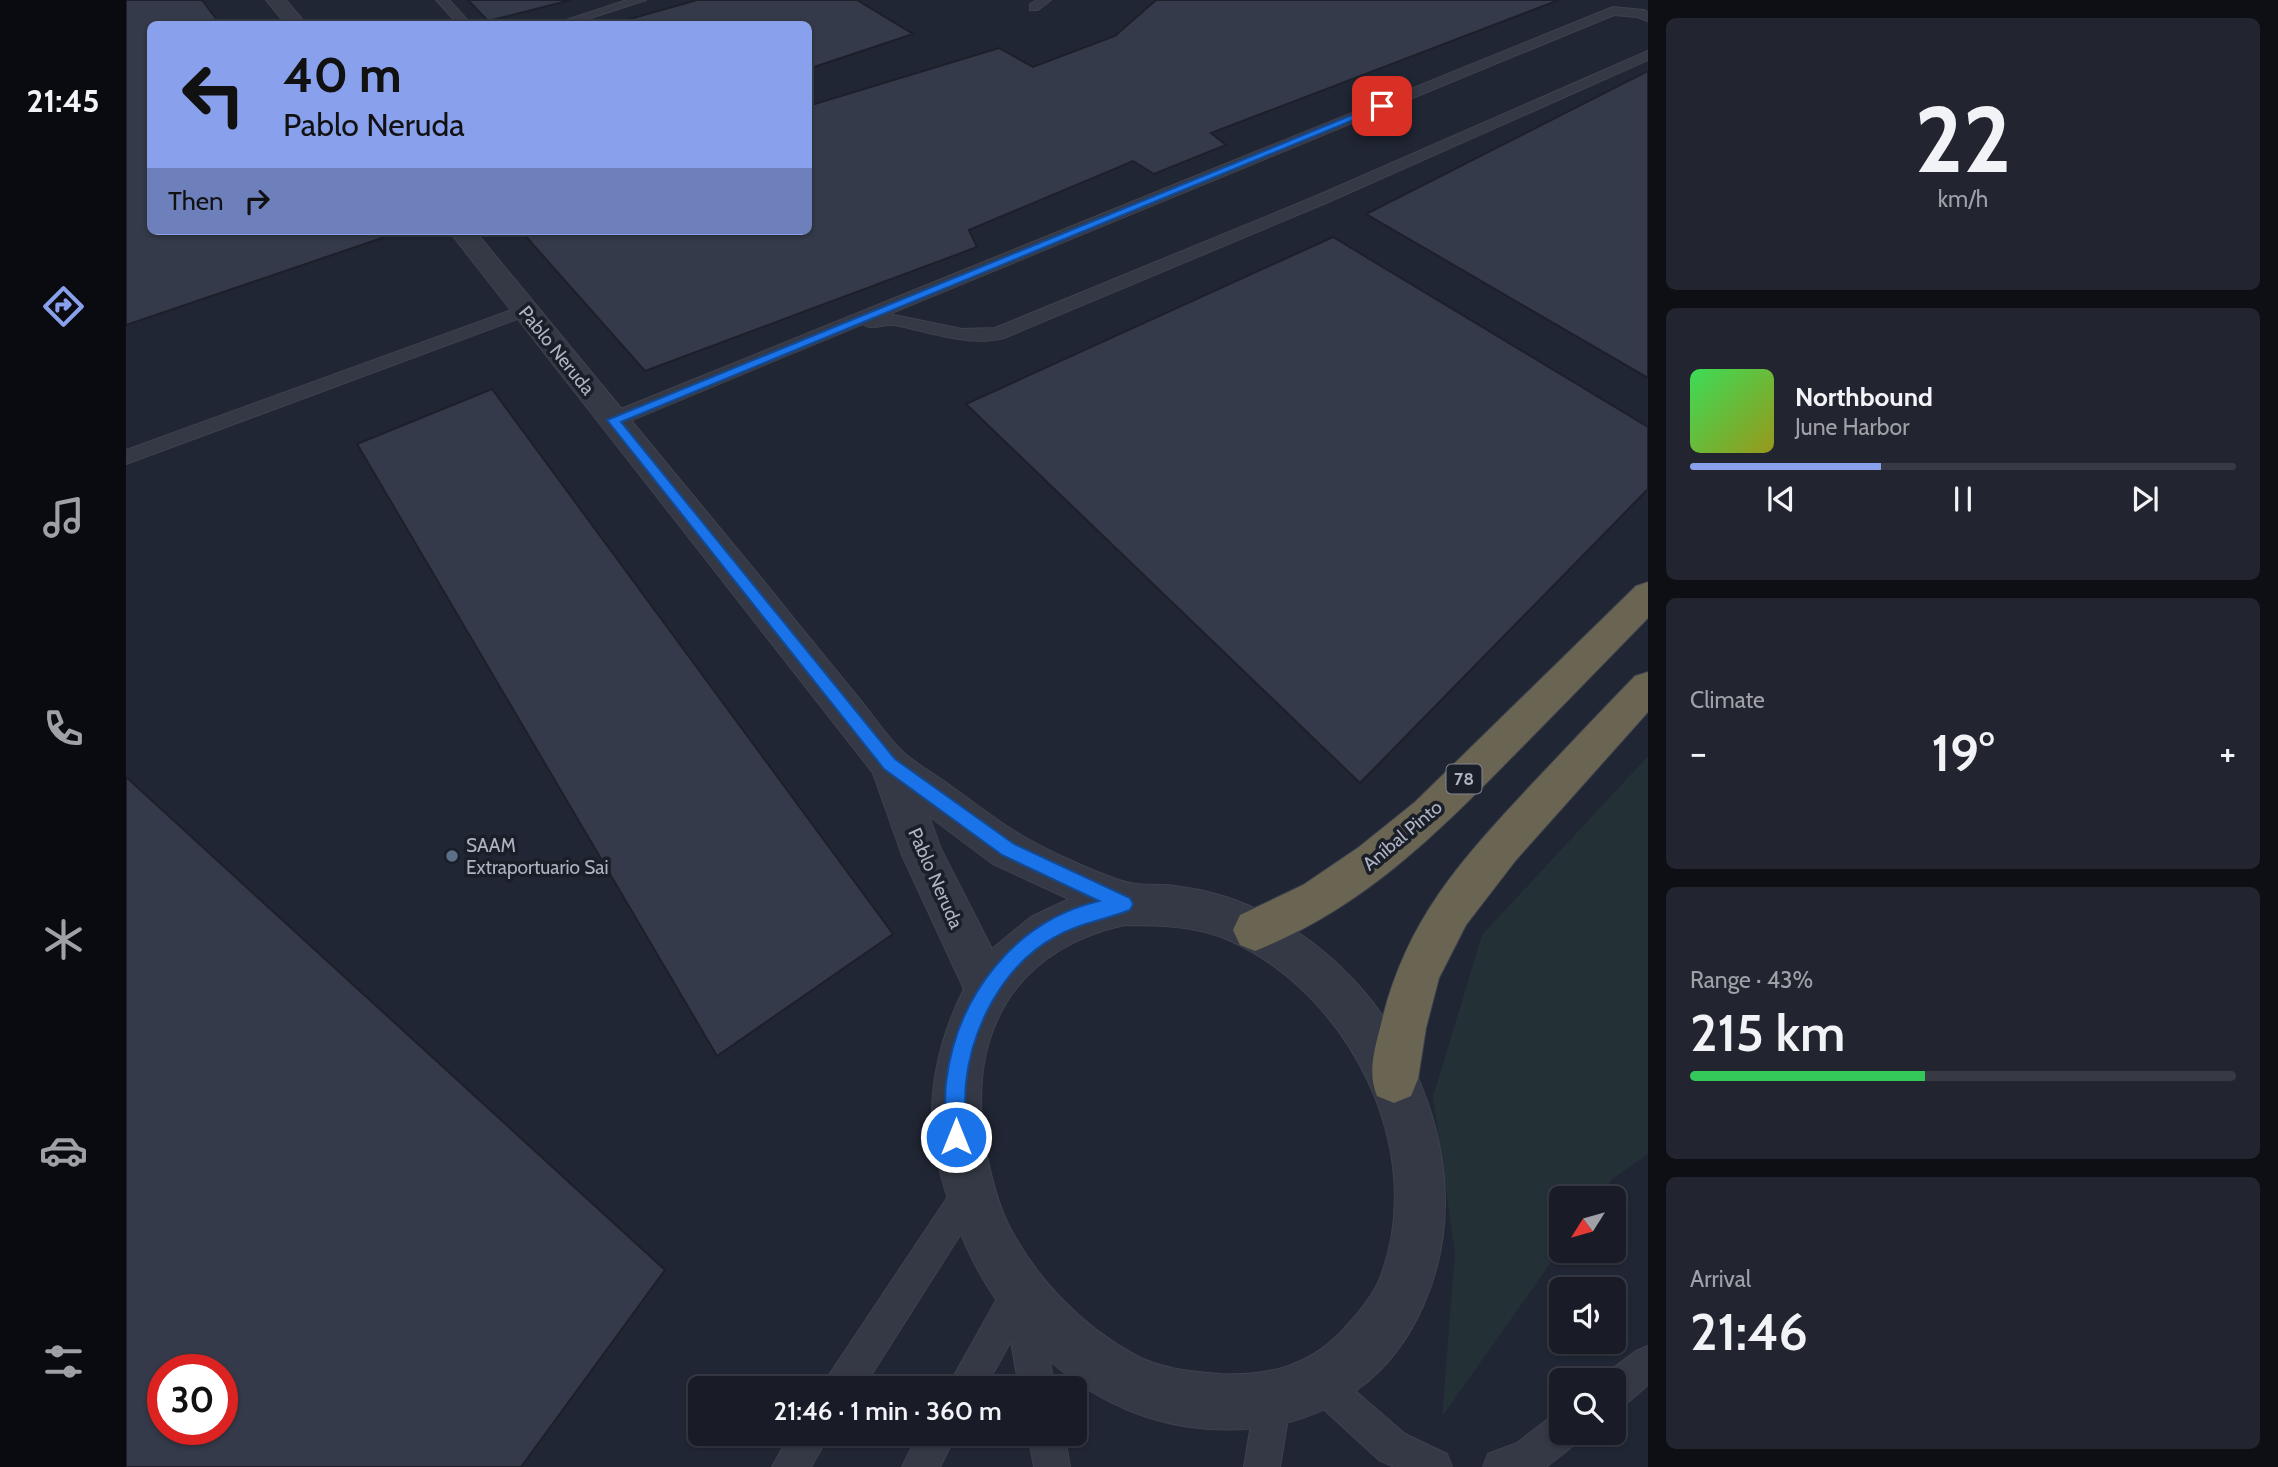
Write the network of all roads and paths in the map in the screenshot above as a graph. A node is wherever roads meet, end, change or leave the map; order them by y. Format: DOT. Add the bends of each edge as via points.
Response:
graph roads {
  1 [pos="276,0"];
  2 [pos="442,0"];
  3 [pos="640,0"];
  4 [pos="1045,0"];
  5 [pos="1034,7"];
  6 [pos="1648,17"];
  7 [pos="294,21"];
  8 [pos="462,21"];
  9 [pos="570,21"];
  10 [pos="1648,55"];
  11 [pos="464,235"];
  12 [pos="525,310"];
  13 [pos="846,327"];
  14 [pos="613,420"];
  15 [pos="126,457"];
  16 [pos="1648,596"];
  17 [pos="1648,687"];
  18 [pos="889,764"];
  19 [pos="1124,904"];
  20 [pos="1255,930"];
  21 [pos="988,990"];
  22 [pos="1394,1079"];
  23 [pos="968,1194"];
  24 [pos="1019,1293"];
  25 [pos="1648,1363"];
  26 [pos="850,1376"];
  27 [pos="972,1376"];
  28 [pos="1035,1376"];
  29 [pos="1626,1380"];
  30 [pos="1319,1382"];
  31 [pos="1273,1400"];
  32 [pos="1549,1441"];
  33 [pos="804,1446"];
  34 [pos="932,1446"];
  35 [pos="1048,1446"];
  36 [pos="790,1467"];
  37 [pos="920,1467"];
  38 [pos="1052,1467"];
  39 [pos="1262,1467"];
  40 [pos="1434,1467"];
  41 [pos="1501,1467"];
  1 -- 7 [label="street"];
  2 -- 8 [label="lane"];
  3 -- 9 [label="lane"];
  4 -- 5 [label="lane"];
  6 -- 13 [label="lane" via="1613,11"];
  10 -- 13 [label="lane" via="1320,200 998,334 962,335 890,319"];
  11 -- 12 [label="street, Pablo Neruda"];
  12 -- 14 [label="street, Pablo Neruda"];
  12 -- 15 [label="lane"];
  13 -- 14 [label="lane"];
  14 -- 18 [label="street, Pablo Neruda"];
  16 -- 20 [label="highway, Aníbal Pinto / 78" via="1429,815 1318,899"];
  17 -- 22 [label="highway" via="1454,903 1414,986"];
  18 -- 19 [label="street, Pablo Neruda" via="1008,850"];
  18 -- 21 [label="street, Pablo Neruda" via="923,855"];
  19 -- 20 [label="street" via="1179,906"];
  19 -- 21 [label="street" via="1084,914 1046,931 1014,957"];
  20 -- 22 [label="street" via="1297,957 1335,990 1368,1031"];
  21 -- 23 [label="street" via="967,1033 956,1083 956,1137"];
  22 -- 30 [label="street" via="1411,1126 1420,1175 1419,1225 1409,1273 1388,1317 1366,1345"];
  23 -- 24 [label="street" via="988,1244"];
  23 -- 26 [label="lane"];
  24 -- 27 [label="lane"];
  24 -- 28 [label="lane"];
  24 -- 31 [label="street" via="1061,1337 1109,1372 1163,1395 1219,1405"];
  25 -- 29 [label="lane"];
  30 -- 31 [label="street"];
  30 -- 40 [label="lane" via="1392,1447"];
  31 -- 39 [label="lane"];
  32 -- 41 [label="lane" via="1528,1458"];
  33 -- 36 [label="lane"];
  34 -- 37 [label="lane"];
  35 -- 38 [label="lane"];
}
